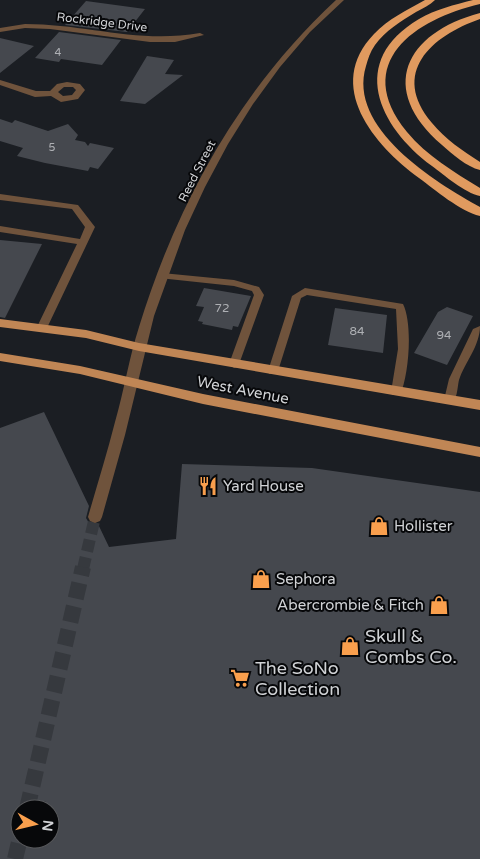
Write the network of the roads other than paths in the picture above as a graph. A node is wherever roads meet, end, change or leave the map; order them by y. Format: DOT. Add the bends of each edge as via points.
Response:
graph roads {
  1 [pos="340,0"];
  2 [pos="431,0"];
  3 [pos="480,1"];
  4 [pos="480,16"];
  5 [pos="0,30"];
  6 [pos="200,35"];
  7 [pos="0,82"];
  8 [pos="53,93"];
  9 [pos="480,167"];
  10 [pos="480,193"];
  11 [pos="0,197"];
  12 [pos="480,212"];
  13 [pos="0,229"];
  14 [pos="81,242"];
  15 [pos="162,276"];
  16 [pos="0,323"];
  17 [pos="42,327"];
  18 [pos="480,330"];
  19 [pos="140,347"];
  20 [pos="0,356"];
  21 [pos="234,364"];
  22 [pos="273,371"];
  23 [pos="130,383"];
  24 [pos="396,392"];
  25 [pos="449,400"];
  26 [pos="480,405"];
  27 [pos="480,452"];
  28 [pos="95,517"];
  1 -- 15 [label="street, Reed Street" via="277,64 244,110 187,217"];
  2 -- 12 [label="highway" via="400,18 375,39 360,66 359,95 370,124 397,156 440,189"];
  3 -- 10 [label="highway" via="431,16 406,33 387,56 381,81 386,108 404,135 436,164"];
  4 -- 9 [label="highway" via="453,25 429,40 414,61 410,84 415,106 432,129"];
  5 -- 6 [label="street, Rockridge Drive" via="37,25 169,41"];
  7 -- 8 [label="street" via="35,94"];
  11 -- 14 [label="lane" via="75,207 90,227"];
  13 -- 14 [label="lane"];
  14 -- 17 [label="lane"];
  15 -- 19 [label="street, Reed Street"];
  15 -- 21 [label="lane" via="234,283 256,289 259,295"];
  16 -- 17 [label="main road, West Avenue"];
  17 -- 19 [label="main road, West Avenue"];
  18 -- 25 [label="lane" via="454,379"];
  19 -- 21 [label="main road, West Avenue"];
  19 -- 23 [label="street, Reed Street"];
  20 -- 23 [label="main road, West Avenue" via="80,370"];
  21 -- 22 [label="main road, West Avenue"];
  22 -- 24 [label="main road, West Avenue"];
  22 -- 24 [label="lane" via="297,296 305,291 400,306 403,320 402,370"];
  23 -- 27 [label="main road, West Avenue"];
  23 -- 28 [label="street, Reed Street"];
  24 -- 25 [label="main road, West Avenue"];
  25 -- 26 [label="main road, West Avenue"];
}
